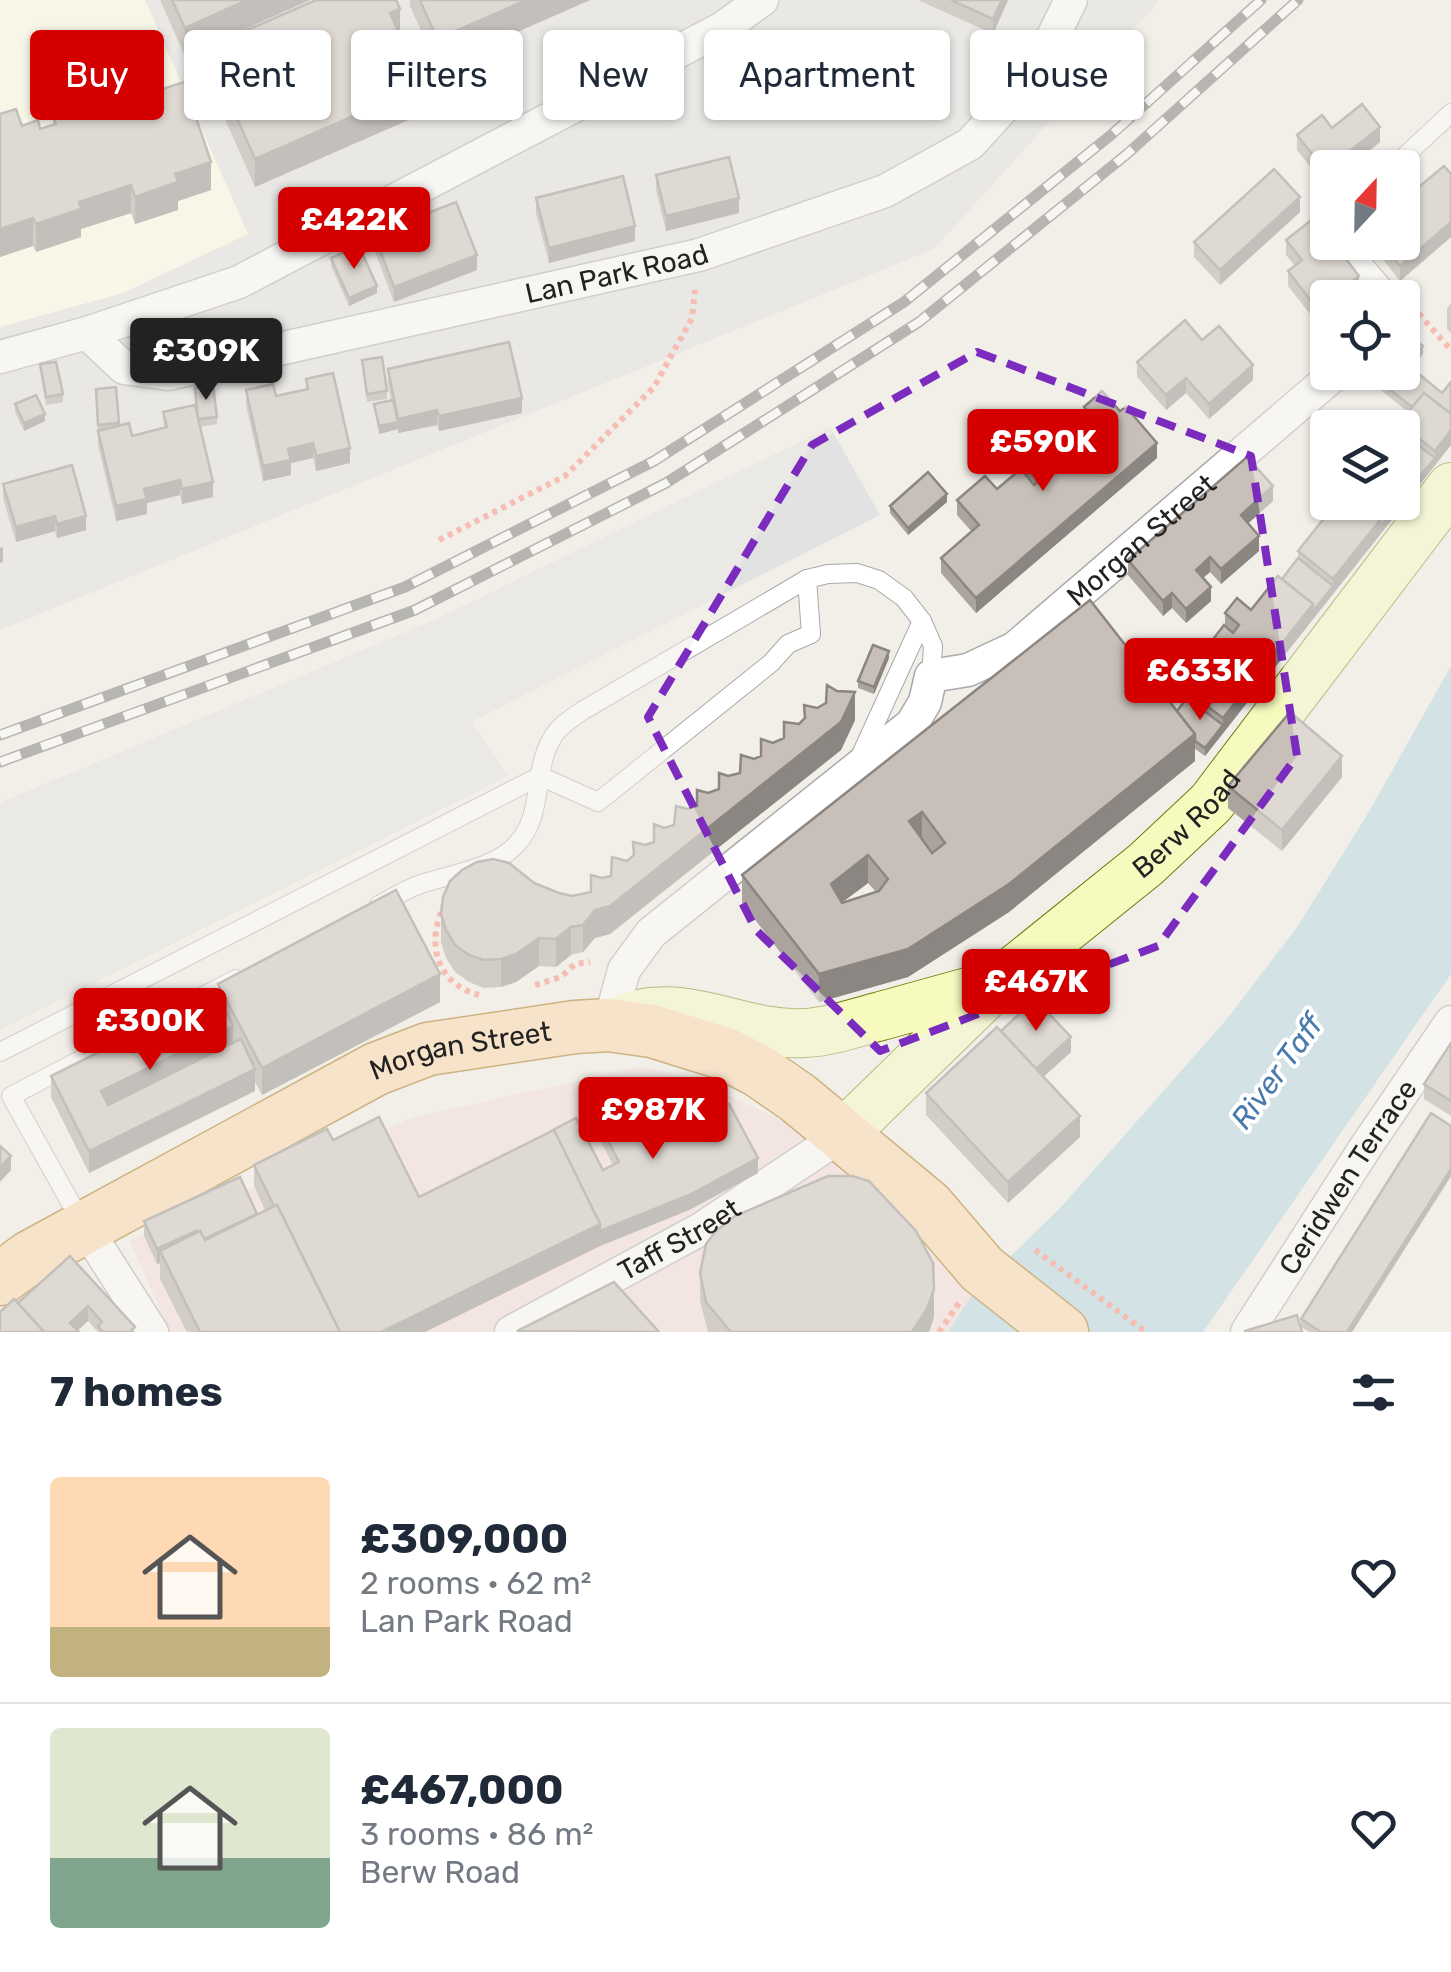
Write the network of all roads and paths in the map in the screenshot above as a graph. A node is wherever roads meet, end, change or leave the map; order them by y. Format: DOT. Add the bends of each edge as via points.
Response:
graph roads {
  1 [pos="762,0"];
  2 [pos="1070,0"];
  3 [pos="1451,112"];
  4 [pos="1411,150"];
  5 [pos="699,256"];
  6 [pos="1350,260"];
  7 [pos="1368,280"];
  8 [pos="1420,315"];
  9 [pos="87,333"];
  10 [pos="1451,350"];
  11 [pos="0,357"];
  12 [pos="1316,390"];
  13 [pos="1451,487"];
  14 [pos="439,540"];
  15 [pos="806,579"];
  16 [pos="922,621"];
  17 [pos="931,676"];
  18 [pos="853,773"];
  19 [pos="540,776"];
  20 [pos="456,874"];
  21 [pos="364,913"];
  22 [pos="632,958"];
  23 [pos="258,968"];
  24 [pos="997,984"];
  25 [pos="523,990"];
  26 [pos="484,996"];
  27 [pos="1451,1022"];
  28 [pos="609,1025"];
  29 [pos="0,1052"];
  30 [pos="842,1136"];
  31 [pos="85,1227"];
  32 [pos="1033,1248"];
  33 [pos="0,1280"];
  34 [pos="152,1332"];
  35 [pos="511,1332"];
  36 [pos="1062,1332"];
  37 [pos="1146,1332"];
  38 [pos="1247,1332"];
  1 -- 9 [label="street" via="721,29 239,282"];
  2 -- 5 [label="street, Lan Park Road" via="1034,73 970,144 885,192"];
  3 -- 4 [label="lane"];
  5 -- 9 [label="street, Lan Park Road" via="168,374 124,368"];
  5 -- 14 [label="path" via="692,318 654,387 565,476"];
  6 -- 7 [label="street"];
  8 -- 10 [label="path"];
  9 -- 11 [label="street"];
  12 -- 17 [label="street, Morgan Street" via="1015,648 968,670"];
  13 -- 24 [label="main road, Berw Road" via="1211,803"];
  15 -- 16 [label="lane" via="856,572 879,580"];
  15 -- 19 [label="lane" via="582,711 558,730"];
  15 -- 19 [label="lane" via="811,634 788,644 598,802"];
  16 -- 17 [label="lane" via="933,646"];
  16 -- 18 [label="lane"];
  17 -- 18 [label="street" via="912,724"];
  18 -- 22 [label="street" via="651,933"];
  19 -- 20 [label="lane" via="528,832 512,850"];
  19 -- 29 [label="lane"];
  20 -- 21 [label="lane"];
  20 -- 26 [label="path" via="436,927 436,960 456,985"];
  22 -- 25 [label="path" via="575,964"];
  22 -- 28 [label="street"];
  23 -- 31 [label="lane" via="10,1096"];
  24 -- 28 [label="main road, Berw Road" via="808,1033 766,1033 670,1010 639,1011"];
  24 -- 30 [label="main road, Berw Road"];
  27 -- 38 [label="street, Ceridwen Terrace"];
  28 -- 30 [label="main road, Morgan Street" via="726,1054 798,1098"];
  28 -- 31 [label="main road, Morgan Street" via="428,1049 394,1062"];
  30 -- 35 [label="street, Taff Street" via="701,1229"];
  30 -- 36 [label="main road, Morgan Street" via="928,1206 986,1273"];
  31 -- 33 [label="main road, Morgan Street"];
  31 -- 34 [label="street"];
  32 -- 37 [label="path"];
}
